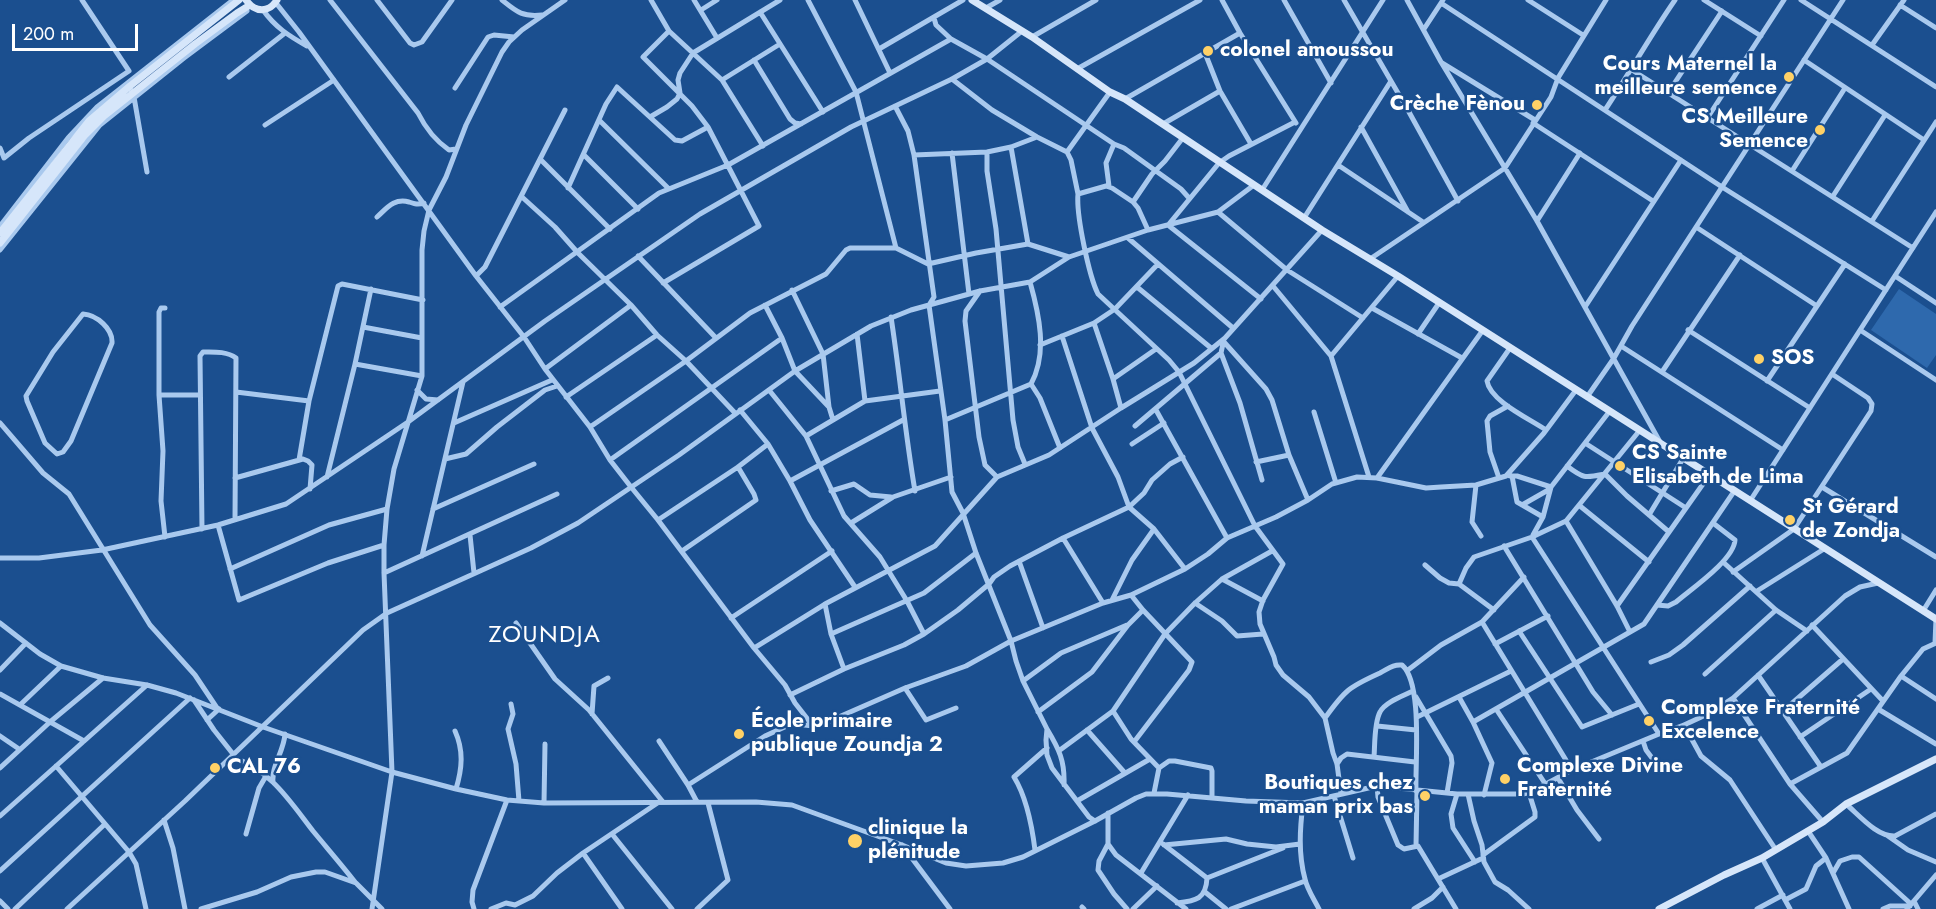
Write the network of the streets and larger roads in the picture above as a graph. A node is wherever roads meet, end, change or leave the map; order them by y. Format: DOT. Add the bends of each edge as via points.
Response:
graph roads {
  1 [pos="82,0"];
  2 [pos="233,0"];
  3 [pos="239,0"];
  4 [pos="330,0"];
  5 [pos="377,0"];
  6 [pos="452,0"];
  7 [pos="502,0"];
  8 [pos="565,0"];
  9 [pos="651,0"];
  10 [pos="694,0"];
  11 [pos="717,0"];
  12 [pos="780,0"];
  13 [pos="817,0"];
  14 [pos="855,0"];
  15 [pos="963,0"];
  16 [pos="973,0"];
  17 [pos="1000,0"];
  18 [pos="1096,0"];
  19 [pos="1200,0"];
  20 [pos="1222,0"];
  21 [pos="1284,0"];
  22 [pos="1344,0"];
  23 [pos="1383,0"];
  24 [pos="1407,0"];
  25 [pos="1528,0"];
  26 [pos="1606,0"];
  27 [pos="1675,0"];
  28 [pos="1704,0"];
  29 [pos="1784,0"];
  30 [pos="1801,0"];
  31 [pos="1843,0"];
  32 [pos="276,1"];
  33 [pos="809,2"];
  34 [pos="1442,2"];
  35 [pos="1902,3"];
  36 [pos="250,4"];
  37 [pos="986,8"];
  38 [pos="263,10"];
  39 [pos="700,10"];
  40 [pos="1722,11"];
  41 [pos="760,12"];
  42 [pos="543,14"];
  43 [pos="934,18"];
  44 [pos="1831,19"];
  45 [pos="1936,28"];
  46 [pos="1424,29"];
  47 [pos="669,31"];
  48 [pos="1022,31"];
  49 [pos="285,33"];
  50 [pos="1240,33"];
  51 [pos="1363,33"];
  52 [pos="1583,35"];
  53 [pos="1761,36"];
  54 [pos="514,37"];
  55 [pos="1032,37"];
  56 [pos="717,38"];
  57 [pos="951,39"];
  58 [pos="780,44"];
  59 [pos="1872,45"];
  60 [pos="309,46"];
  61 [pos="879,49"];
  62 [pos="693,53"];
  63 [pos="1205,53"];
  64 [pos="987,59"];
  65 [pos="754,60"];
  66 [pos="1804,60"];
  67 [pos="1440,62"];
  68 [pos="1077,69"];
  69 [pos="1632,70"];
  70 [pos="890,73"];
  71 [pos="229,77"];
  72 [pos="1558,78"];
  73 [pos="952,79"];
  74 [pos="334,80"];
  75 [pos="722,80"];
  76 [pos="1391,81"];
  77 [pos="1331,83"];
  78 [pos="1936,87"];
  79 [pos="455,88"];
  80 [pos="1845,88"];
  81 [pos="131,89"];
  82 [pos="1220,91"];
  83 [pos="856,92"];
  84 [pos="1110,92"];
  85 [pos="680,93"];
  86 [pos="1668,93"];
  87 [pos="1125,99"];
  88 [pos="895,106"];
  89 [pos="861,107"];
  90 [pos="565,110"];
  91 [pos="1605,110"];
  92 [pos="823,112"];
  93 [pos="1885,115"];
  94 [pos="875,116"];
  95 [pos="650,117"];
  96 [pos="1708,117"];
  97 [pos="599,120"];
  98 [pos="864,121"];
  99 [pos="1295,122"];
  100 [pos="1534,122"];
  101 [pos="1936,122"];
  102 [pos="801,124"];
  103 [pos="1163,124"];
  104 [pos="265,125"];
  105 [pos="1086,125"];
  106 [pos="708,127"];
  107 [pos="1302,127"];
  108 [pos="1361,127"];
  109 [pos="1037,137"];
  110 [pos="1182,138"];
  111 [pos="1924,140"];
  112 [pos="1114,144"];
  113 [pos="1251,144"];
  114 [pos="1749,145"];
  115 [pos="763,146"];
  116 [pos="1011,147"];
  117 [pos="0,148"];
  118 [pos="456,149"];
  119 [pos="987,152"];
  120 [pos="1067,152"];
  121 [pos="952,153"];
  122 [pos="1580,153"];
  123 [pos="584,155"];
  124 [pos="914,155"];
  125 [pos="540,159"];
  126 [pos="2,160"];
  127 [pos="1681,160"];
  128 [pos="1219,163"];
  129 [pos="728,165"];
  130 [pos="1338,165"];
  131 [pos="1505,168"];
  132 [pos="1156,170"];
  133 [pos="1792,171"];
  134 [pos="147,172"];
  135 [pos="1254,185"];
  136 [pos="1109,186"];
  137 [pos="1722,187"];
  138 [pos="568,188"];
  139 [pos="668,188"];
  140 [pos="740,190"];
  141 [pos="1262,190"];
  142 [pos="1078,194"];
  143 [pos="1833,196"];
  144 [pos="522,197"];
  145 [pos="1189,198"];
  146 [pos="1458,201"];
  147 [pos="1653,201"];
  148 [pos="1133,202"];
  149 [pos="424,203"];
  150 [pos="638,209"];
  151 [pos="429,210"];
  152 [pos="1218,212"];
  153 [pos="1936,212"];
  154 [pos="1409,213"];
  155 [pos="376,217"];
  156 [pos="1304,218"];
  157 [pos="1537,220"];
  158 [pos="1872,221"];
  159 [pos="1423,222"];
  160 [pos="1168,225"];
  161 [pos="0,226"];
  162 [pos="1696,227"];
  163 [pos="610,229"];
  164 [pos="1148,230"];
  165 [pos="1322,230"];
  166 [pos="0,233"];
  167 [pos="1128,238"];
  168 [pos="0,243"];
  169 [pos="1028,244"];
  170 [pos="896,248"];
  171 [pos="1913,248"];
  172 [pos="0,250"];
  173 [pos="998,250"];
  174 [pos="578,253"];
  175 [pos="1087,253"];
  176 [pos="1740,255"];
  177 [pos="638,256"];
  178 [pos="964,256"];
  179 [pos="1069,257"];
  180 [pos="1370,259"];
  181 [pos="928,264"];
  182 [pos="1158,264"];
  183 [pos="1845,264"];
  184 [pos="1287,270"];
  185 [pos="476,276"];
  186 [pos="1398,276"];
  187 [pos="1895,276"];
  188 [pos="605,280"];
  189 [pos="1030,282"];
  190 [pos="663,283"];
  191 [pos="1273,286"];
  192 [pos="1002,287"];
  193 [pos="1137,287"];
  194 [pos="371,289"];
  195 [pos="792,290"];
  196 [pos="1886,290"];
  197 [pos="980,291"];
  198 [pos="969,294"];
  199 [pos="1261,299"];
  200 [pos="423,300"];
  201 [pos="1439,303"];
  202 [pos="1936,303"];
  203 [pos="631,305"];
  204 [pos="765,305"];
  205 [pos="929,305"];
  206 [pos="1817,306"];
  207 [pos="500,307"];
  208 [pos="1585,307"];
  209 [pos="165,308"];
  210 [pos="1372,308"];
  211 [pos="1115,309"];
  212 [pos="891,317"];
  213 [pos="1363,318"];
  214 [pos="1094,323"];
  215 [pos="72,327"];
  216 [pos="363,327"];
  217 [pos="1233,328"];
  218 [pos="1483,330"];
  219 [pos="1688,330"];
  220 [pos="1860,330"];
  221 [pos="857,334"];
  222 [pos="1418,334"];
  223 [pos="657,335"];
  224 [pos="1062,336"];
  225 [pos="524,337"];
  226 [pos="422,338"];
  227 [pos="716,338"];
  228 [pos="782,338"];
  229 [pos="1224,340"];
  230 [pos="1040,345"];
  231 [pos="1621,345"];
  232 [pos="1211,348"];
  233 [pos="1510,348"];
  234 [pos="1156,350"];
  235 [pos="1221,353"];
  236 [pos="823,354"];
  237 [pos="1331,356"];
  238 [pos="1462,358"];
  239 [pos="1614,358"];
  240 [pos="686,361"];
  241 [pos="355,364"];
  242 [pos="544,369"];
  243 [pos="795,371"];
  244 [pos="1179,372"];
  245 [pos="1662,372"];
  246 [pos="1832,374"];
  247 [pos="422,376"];
  248 [pos="1113,379"];
  249 [pos="552,380"];
  250 [pos="1936,380"];
  251 [pos="1767,381"];
  252 [pos="463,382"];
  253 [pos="1031,384"];
  254 [pos="1184,384"];
  255 [pos="557,386"];
  256 [pos="711,388"];
  257 [pos="417,390"];
  258 [pos="769,390"];
  259 [pos="1576,390"];
  260 [pos="940,391"];
  261 [pos="236,392"];
  262 [pos="1011,392"];
  263 [pos="159,395"];
  264 [pos="200,395"];
  265 [pos="445,395"];
  266 [pos="903,396"];
  267 [pos="566,397"];
  268 [pos="1587,397"];
  269 [pos="438,400"];
  270 [pos="309,401"];
  271 [pos="458,401"];
  272 [pos="865,401"];
  273 [pos="976,406"];
  274 [pos="1508,406"];
  275 [pos="828,407"];
  276 [pos="1121,408"];
  277 [pos="1810,408"];
  278 [pos="1156,410"];
  279 [pos="737,412"];
  280 [pos="1314,412"];
  281 [pos="1609,412"];
  282 [pos="833,420"];
  283 [pos="903,420"];
  284 [pos="945,420"];
  285 [pos="408,422"];
  286 [pos="0,423"];
  287 [pos="454,423"];
  288 [pos="1164,423"];
  289 [pos="1135,426"];
  290 [pos="590,427"];
  291 [pos="1092,428"];
  292 [pos="1546,430"];
  293 [pos="1640,430"];
  294 [pos="806,436"];
  295 [pos="1585,442"];
  296 [pos="1660,442"];
  297 [pos="768,444"];
  298 [pos="1132,444"];
  299 [pos="1060,448"];
  300 [pos="1783,450"];
  301 [pos="1288,455"];
  302 [pos="1684,457"];
  303 [pos="1183,458"];
  304 [pos="445,459"];
  305 [pos="299,460"];
  306 [pos="610,460"];
  307 [pos="1615,461"];
  308 [pos="1256,462"];
  309 [pos="534,464"];
  310 [pos="1025,464"];
  311 [pos="820,466"];
  312 [pos="1567,466"];
  313 [pos="738,467"];
  314 [pos="1605,474"];
  315 [pos="1710,474"];
  316 [pos="327,477"];
  317 [pos="951,477"];
  318 [pos="997,477"];
  319 [pos="1369,477"];
  320 [pos="1506,477"];
  321 [pos="235,478"];
  322 [pos="1377,478"];
  323 [pos="1262,480"];
  324 [pos="790,481"];
  325 [pos="1336,483"];
  326 [pos="1476,485"];
  327 [pos="1822,487"];
  328 [pos="631,488"];
  329 [pos="1550,488"];
  330 [pos="310,489"];
  331 [pos="1735,490"];
  332 [pos="831,491"];
  333 [pos="915,491"];
  334 [pos="1662,493"];
  335 [pos="558,494"];
  336 [pos="893,497"];
  337 [pos="1308,500"];
  338 [pos="1750,501"];
  339 [pos="1522,505"];
  340 [pos="1580,506"];
  341 [pos="1129,507"];
  342 [pos="1686,508"];
  343 [pos="387,509"];
  344 [pos="433,509"];
  345 [pos="963,513"];
  346 [pos="1649,514"];
  347 [pos="1543,517"];
  348 [pos="235,519"];
  349 [pos="658,520"];
  350 [pos="1566,521"];
  351 [pos="851,523"];
  352 [pos="1713,523"];
  353 [pos="218,525"];
  354 [pos="1254,526"];
  355 [pos="202,529"];
  356 [pos="1154,529"];
  357 [pos="1794,529"];
  358 [pos="1669,532"];
  359 [pos="470,535"];
  360 [pos="1481,536"];
  361 [pos="165,537"];
  362 [pos="1532,537"];
  363 [pos="1063,538"];
  364 [pos="1227,538"];
  365 [pos="384,545"];
  366 [pos="1504,546"];
  367 [pos="113,547"];
  368 [pos="1824,549"];
  369 [pos="102,550"];
  370 [pos="1272,550"];
  371 [pos="682,551"];
  372 [pos="832,551"];
  373 [pos="976,554"];
  374 [pos="422,556"];
  375 [pos="1936,557"];
  376 [pos="0,558"];
  377 [pos="1019,561"];
  378 [pos="110,562"];
  379 [pos="1649,562"];
  380 [pos="1723,562"];
  381 [pos="1425,565"];
  382 [pos="230,568"];
  383 [pos="1185,569"];
  384 [pos="888,571"];
  385 [pos="1733,572"];
  386 [pos="384,573"];
  387 [pos="474,573"];
  388 [pos="1524,577"];
  389 [pos="1222,579"];
  390 [pos="1878,583"];
  391 [pos="989,584"];
  392 [pos="1459,584"];
  393 [pos="1750,586"];
  394 [pos="855,587"];
  395 [pos="1936,590"];
  396 [pos="1757,591"];
  397 [pos="1131,595"];
  398 [pos="1112,600"];
  399 [pos="908,601"];
  400 [pos="1263,601"];
  401 [pos="1103,603"];
  402 [pos="1195,603"];
  403 [pos="825,604"];
  404 [pos="1658,605"];
  405 [pos="1617,606"];
  406 [pos="1143,610"];
  407 [pos="1494,610"];
  408 [pos="1776,610"];
  409 [pos="1923,611"];
  410 [pos="387,613"];
  411 [pos="1548,616"];
  412 [pos="731,618"];
  413 [pos="1936,619"];
  414 [pos="1482,622"];
  415 [pos="0,623"];
  416 [pos="516,623"];
  417 [pos="1128,625"];
  418 [pos="1812,625"];
  419 [pos="1043,628"];
  420 [pos="1519,631"];
  421 [pos="1807,631"];
  422 [pos="1630,632"];
  423 [pos="831,634"];
  424 [pos="924,634"];
  425 [pos="1166,634"];
  426 [pos="1263,634"];
  427 [pos="1011,641"];
  428 [pos="26,643"];
  429 [pos="1936,643"];
  430 [pos="1495,644"];
  431 [pos="1604,647"];
  432 [pos="754,648"];
  433 [pos="1843,659"];
  434 [pos="1651,662"];
  435 [pos="1575,663"];
  436 [pos="61,666"];
  437 [pos="844,669"];
  438 [pos="0,670"];
  439 [pos="1408,670"];
  440 [pos="1511,671"];
  441 [pos="1705,674"];
  442 [pos="1758,675"];
  443 [pos="1901,676"];
  444 [pos="103,678"];
  445 [pos="608,678"];
  446 [pos="1551,678"];
  447 [pos="1023,681"];
  448 [pos="147,685"];
  449 [pos="905,687"];
  450 [pos="1871,689"];
  451 [pos="1414,693"];
  452 [pos="1524,693"];
  453 [pos="0,694"];
  454 [pos="790,695"];
  455 [pos="1459,697"];
  456 [pos="1733,698"];
  457 [pos="192,699"];
  458 [pos="1936,699"];
  459 [pos="1883,701"];
  460 [pos="21,704"];
  461 [pos="511,704"];
  462 [pos="1639,704"];
  463 [pos="218,708"];
  464 [pos="956,708"];
  465 [pos="1496,709"];
  466 [pos="1878,709"];
  467 [pos="1113,711"];
  468 [pos="1038,712"];
  469 [pos="1782,712"];
  470 [pos="1427,713"];
  471 [pos="592,714"];
  472 [pos="1612,715"];
  473 [pos="1417,717"];
  474 [pos="1325,718"];
  475 [pos="207,720"];
  476 [pos="50,722"];
  477 [pos="1473,722"];
  478 [pos="1684,725"];
  479 [pos="813,726"];
  480 [pos="1377,726"];
  481 [pos="263,727"];
  482 [pos="1047,729"];
  483 [pos="1087,730"];
  484 [pos="1416,730"];
  485 [pos="455,731"];
  486 [pos="285,734"];
  487 [pos="1659,734"];
  488 [pos="0,736"];
  489 [pos="1800,737"];
  490 [pos="84,741"];
  491 [pos="659,741"];
  492 [pos="1643,741"];
  493 [pos="1134,742"];
  494 [pos="545,744"];
  495 [pos="1936,744"];
  496 [pos="1047,748"];
  497 [pos="19,749"];
  498 [pos="1060,750"];
  499 [pos="232,756"];
  500 [pos="1374,757"];
  501 [pos="1150,759"];
  502 [pos="1936,759"];
  503 [pos="1415,762"];
  504 [pos="1337,764"];
  505 [pos="56,766"];
  506 [pos="1821,767"];
  507 [pos="0,768"];
  508 [pos="1159,768"];
  509 [pos="1572,770"];
  510 [pos="1661,770"];
  511 [pos="392,772"];
  512 [pos="1124,772"];
  513 [pos="266,776"];
  514 [pos="1558,778"];
  515 [pos="273,782"];
  516 [pos="1790,784"];
  517 [pos="688,785"];
  518 [pos="1064,785"];
  519 [pos="1546,785"];
  520 [pos="1377,786"];
  521 [pos="456,789"];
  522 [pos="1416,791"];
  523 [pos="1532,792"];
  524 [pos="1154,793"];
  525 [pos="1341,794"];
  526 [pos="1447,794"];
  527 [pos="1457,794"];
  528 [pos="1468,794"];
  529 [pos="1188,795"];
  530 [pos="1484,795"];
  531 [pos="1334,796"];
  532 [pos="81,798"];
  533 [pos="1212,798"];
  534 [pos="507,800"];
  535 [pos="519,801"];
  536 [pos="1077,801"];
  537 [pos="661,802"];
  538 [pos="697,802"];
  539 [pos="544,803"];
  540 [pos="708,803"];
  541 [pos="1303,803"];
  542 [pos="1846,804"];
  543 [pos="1108,813"];
  544 [pos="1936,814"];
  545 [pos="0,816"];
  546 [pos="164,820"];
  547 [pos="1095,821"];
  548 [pos="1823,822"];
  549 [pos="105,824"];
  550 [pos="1808,831"];
  551 [pos="246,834"];
  552 [pos="612,834"];
  553 [pos="1888,836"];
  554 [pos="1599,839"];
  555 [pos="1108,844"];
  556 [pos="1162,844"];
  557 [pos="1300,844"];
  558 [pos="902,845"];
  559 [pos="1288,846"];
  560 [pos="1416,846"];
  561 [pos="1035,850"];
  562 [pos="1776,850"];
  563 [pos="129,852"];
  564 [pos="583,853"];
  565 [pos="1483,856"];
  566 [pos="1353,858"];
  567 [pos="1762,858"];
  568 [pos="1826,858"];
  569 [pos="1475,862"];
  570 [pos="1936,862"];
  571 [pos="0,871"];
  572 [pos="1141,873"];
  573 [pos="1833,873"];
  574 [pos="1936,876"];
  575 [pos="1207,878"];
  576 [pos="1438,879"];
  577 [pos="1305,881"];
  578 [pos="356,883"];
  579 [pos="1157,886"];
  580 [pos="1443,887"];
  581 [pos="1204,892"];
  582 [pos="1784,897"];
  583 [pos="373,900"];
  584 [pos="0,901"];
  585 [pos="1845,902"];
  586 [pos="506,903"];
  587 [pos="1177,903"];
  588 [pos="220,906"];
  589 [pos="1913,906"];
  590 [pos="8,909"];
  591 [pos="15,909"];
  592 [pos="67,909"];
  593 [pos="146,909"];
  594 [pos="185,909"];
  595 [pos="201,909"];
  596 [pos="372,909"];
  597 [pos="382,909"];
  598 [pos="474,909"];
  599 [pos="491,909"];
  600 [pos="509,909"];
  601 [pos="621,909"];
  602 [pos="672,909"];
  603 [pos="697,909"];
  604 [pos="950,909"];
  605 [pos="1127,909"];
  606 [pos="1133,909"];
  607 [pos="1186,909"];
  608 [pos="1226,909"];
  609 [pos="1232,909"];
  610 [pos="1318,909"];
  611 [pos="1414,909"];
  612 [pos="1456,909"];
  613 [pos="1529,909"];
  614 [pos="1659,909"];
  615 [pos="1757,909"];
  616 [pos="1790,909"];
  617 [pos="1841,909"];
  618 [pos="1849,909"];
  619 [pos="1883,909"];
  1 -- 126 [label="street" via="129,71"];
  2 -- 81 [label="street"];
  3 -- 81 [label="street"];
  4 -- 118 [label="street" via="427,128 444,147"];
  5 -- 6 [label="street" via="414,45 422,42"];
  7 -- 42 [label="street" via="524,15"];
  8 -- 42 [label="street"];
  9 -- 47 [label="street"];
  10 -- 39 [label="street"];
  11 -- 39 [label="street"];
  12 -- 41 [label="street"];
  13 -- 33 [label="street"];
  14 -- 61 [label="street"];
  15 -- 43 [label="street"];
  16 -- 37 [label="street"];
  17 -- 37 [label="street"];
  18 -- 55 [label="street"];
  19 -- 68 [label="street"];
  20 -- 50 [label="street"];
  21 -- 77 [label="street"];
  22 -- 51 [label="street"];
  23 -- 51 [label="street"];
  24 -- 46 [label="street"];
  25 -- 52 [label="street"];
  26 -- 52 [label="street"];
  27 -- 69 [label="street"];
  28 -- 40 [label="street"];
  29 -- 53 [label="street"];
  30 -- 44 [label="street"];
  31 -- 44 [label="street"];
  32 -- 38 [label="street"];
  32 -- 60 [label="street"];
  33 -- 83 [label="street"];
  34 -- 46 [label="street"];
  34 -- 72 [label="street"];
  35 -- 45 [label="street"];
  35 -- 59 [label="street"];
  36 -- 38 [label="street"];
  36 -- 81 [label="street"];
  37 -- 48 [label="street"];
  38 -- 49 [label="street"];
  39 -- 56 [label="street"];
  40 -- 53 [label="street"];
  40 -- 86 [label="street"];
  41 -- 56 [label="street"];
  41 -- 58 [label="street"];
  42 -- 54 [label="street"];
  43 -- 57 [label="street"];
  43 -- 61 [label="street"];
  44 -- 59 [label="street"];
  44 -- 66 [label="street"];
  46 -- 67 [label="street"];
  47 -- 62 [label="street"];
  47 -- 85 [label="street" via="643,57"];
  48 -- 55 [label="street"];
  48 -- 64 [label="street"];
  49 -- 60 [label="street"];
  49 -- 71 [label="street"];
  50 -- 63 [label="street"];
  50 -- 99 [label="street"];
  51 -- 76 [label="street"];
  51 -- 77 [label="street"];
  52 -- 72 [label="street"];
  53 -- 96 [label="street"];
  54 -- 79 [label="street" via="488,37"];
  54 -- 118 [label="street" via="496,61"];
  55 -- 68 [label="street"];
  56 -- 62 [label="street"];
  57 -- 64 [label="street"];
  57 -- 70 [label="street"];
  58 -- 65 [label="street"];
  58 -- 92 [label="street"];
  59 -- 78 [label="street"];
  60 -- 74 [label="street"];
  61 -- 70 [label="street"];
  62 -- 75 [label="street"];
  62 -- 85 [label="street" via="680,73"];
  63 -- 82 [label="street"];
  63 -- 87 [label="street"];
  64 -- 73 [label="street"];
  64 -- 105 [label="street"];
  65 -- 75 [label="street"];
  65 -- 102 [label="street" via="790,119"];
  66 -- 80 [label="street"];
  66 -- 114 [label="street"];
  67 -- 100 [label="street"];
  67 -- 131 [label="street"];
  68 -- 84 [label="street"];
  69 -- 86 [label="street"];
  69 -- 91 [label="street"];
  70 -- 83 [label="street"];
  72 -- 91 [label="street"];
  72 -- 100 [label="street"];
  73 -- 88 [label="street"];
  73 -- 109 [label="street" via="992,110"];
  74 -- 104 [label="street"];
  74 -- 149 [label="street"];
  75 -- 115 [label="street"];
  76 -- 108 [label="street"];
  76 -- 146 [label="street"];
  77 -- 107 [label="street"];
  80 -- 93 [label="street"];
  80 -- 133 [label="street"];
  81 -- 134 [label="street"];
  81 -- 161 [label="street" via="97,107 78,126"];
  81 -- 166 [label="street" via="100,110 80,131"];
  81 -- 168 [label="street" via="85,135"];
  81 -- 172 [label="street"];
  82 -- 103 [label="street"];
  82 -- 113 [label="street"];
  83 -- 89 [label="street"];
  83 -- 92 [label="street"];
  84 -- 87 [label="street"];
  84 -- 105 [label="street"];
  85 -- 95 [label="street" via="674,102"];
  85 -- 106 [label="street"];
  86 -- 96 [label="street"];
  87 -- 103 [label="street"];
  88 -- 94 [label="street"];
  88 -- 124 [label="street" via="908,131"];
  89 -- 94 [label="street"];
  89 -- 98 [label="street"];
  90 -- 125 [label="street"];
  91 -- 127 [label="street"];
  92 -- 102 [label="street"];
  93 -- 111 [label="street"];
  93 -- 143 [label="street"];
  94 -- 98 [label="street"];
  95 -- 97 [label="street" via="617,87"];
  95 -- 106 [label="street" via="675,140 682,141"];
  96 -- 114 [label="street"];
  97 -- 123 [label="street"];
  97 -- 139 [label="street"];
  98 -- 140 [label="street"];
  98 -- 170 [label="street"];
  99 -- 107 [label="street"];
  99 -- 113 [label="street"];
  100 -- 122 [label="street"];
  100 -- 131 [label="street"];
  101 -- 111 [label="street"];
  102 -- 115 [label="street"];
  103 -- 110 [label="street"];
  105 -- 112 [label="street"];
  105 -- 120 [label="street"];
  106 -- 129 [label="street"];
  107 -- 141 [label="street"];
  108 -- 130 [label="street"];
  108 -- 154 [label="street"];
  109 -- 116 [label="street"];
  109 -- 120 [label="street"];
  110 -- 128 [label="street"];
  110 -- 132 [label="street"];
  111 -- 158 [label="street"];
  112 -- 132 [label="street"];
  112 -- 136 [label="street" via="1106,163"];
  113 -- 128 [label="street"];
  114 -- 133 [label="street"];
  114 -- 137 [label="street"];
  115 -- 129 [label="street"];
  116 -- 119 [label="street"];
  116 -- 169 [label="street"];
  117 -- 126 [label="street"];
  118 -- 151 [label="street"];
  119 -- 121 [label="street"];
  119 -- 173 [label="street"];
  120 -- 142 [label="street"];
  121 -- 124 [label="street"];
  121 -- 178 [label="street"];
  122 -- 147 [label="street"];
  122 -- 157 [label="street"];
  123 -- 138 [label="street"];
  123 -- 150 [label="street"];
  124 -- 181 [label="street"];
  125 -- 138 [label="street"];
  125 -- 144 [label="street"];
  127 -- 137 [label="street"];
  127 -- 147 [label="street"];
  128 -- 135 [label="street"];
  128 -- 145 [label="street"];
  129 -- 139 [label="street"];
  129 -- 140 [label="street"];
  130 -- 154 [label="street"];
  130 -- 156 [label="street"];
  131 -- 146 [label="street"];
  131 -- 157 [label="street"];
  132 -- 145 [label="street"];
  132 -- 148 [label="street"];
  133 -- 143 [label="street"];
  135 -- 141 [label="street"];
  135 -- 152 [label="street"];
  136 -- 142 [label="street"];
  136 -- 148 [label="street"];
  137 -- 162 [label="street"];
  137 -- 183 [label="street"];
  138 -- 163 [label="street"];
  139 -- 150 [label="street"];
  140 -- 177 [label="street"];
  140 -- 190 [label="street" via="759,225"];
  141 -- 156 [label="street"];
  142 -- 175 [label="street"];
  143 -- 158 [label="street"];
  144 -- 174 [label="street"];
  144 -- 185 [label="street" via="485,267"];
  145 -- 160 [label="street"];
  146 -- 159 [label="street"];
  147 -- 208 [label="street"];
  148 -- 164 [label="street"];
  149 -- 151 [label="street"];
  149 -- 155 [label="street" via="396,201"];
  150 -- 163 [label="street"];
  151 -- 185 [label="street"];
  151 -- 200 [label="street" via="423,236"];
  152 -- 160 [label="street"];
  152 -- 184 [label="street"];
  153 -- 171 [label="street"];
  154 -- 159 [label="street"];
  156 -- 165 [label="street"];
  157 -- 208 [label="street"];
  158 -- 171 [label="street"];
  159 -- 180 [label="street"];
  160 -- 164 [label="street"];
  160 -- 199 [label="street"];
  162 -- 176 [label="street"];
  162 -- 231 [label="street"];
  163 -- 174 [label="street"];
  164 -- 167 [label="street"];
  165 -- 180 [label="street"];
  165 -- 184 [label="street"];
  167 -- 175 [label="street"];
  167 -- 182 [label="street"];
  169 -- 173 [label="street"];
  169 -- 179 [label="street"];
  170 -- 181 [label="street"];
  170 -- 195 [label="street" via="850,248 826,274"];
  171 -- 187 [label="street"];
  173 -- 178 [label="street"];
  173 -- 192 [label="street"];
  174 -- 188 [label="street"];
  174 -- 207 [label="street"];
  175 -- 179 [label="street"];
  175 -- 211 [label="street" via="1093,284"];
  176 -- 206 [label="street"];
  176 -- 219 [label="street"];
  177 -- 188 [label="street"];
  177 -- 190 [label="street"];
  178 -- 181 [label="street"];
  178 -- 198 [label="street"];
  179 -- 189 [label="street"];
  180 -- 186 [label="street"];
  181 -- 205 [label="street" via="934,297"];
  182 -- 193 [label="street"];
  182 -- 217 [label="street"];
  183 -- 196 [label="street"];
  183 -- 206 [label="street"];
  184 -- 191 [label="street"];
  184 -- 213 [label="street"];
  185 -- 207 [label="street"];
  186 -- 201 [label="street"];
  186 -- 210 [label="street"];
  187 -- 196 [label="street"];
  187 -- 202 [label="street"];
  188 -- 203 [label="street"];
  188 -- 225 [label="street"];
  189 -- 192 [label="street"];
  189 -- 230 [label="street" via="1038,310"];
  190 -- 227 [label="street"];
  191 -- 199 [label="street"];
  191 -- 237 [label="street"];
  192 -- 197 [label="street"];
  192 -- 262 [label="street"];
  193 -- 211 [label="street"];
  193 -- 232 [label="street"];
  194 -- 200 [label="street"];
  194 -- 216 [label="street"];
  194 -- 270 [label="street" via="342,284 337,288"];
  195 -- 204 [label="street"];
  195 -- 236 [label="street"];
  196 -- 220 [label="street"];
  197 -- 198 [label="street"];
  197 -- 273 [label="street" via="966,311 965,321"];
  198 -- 205 [label="street"];
  199 -- 217 [label="street"];
  200 -- 226 [label="street"];
  201 -- 218 [label="street"];
  201 -- 222 [label="street"];
  203 -- 223 [label="street"];
  203 -- 242 [label="street"];
  204 -- 227 [label="street"];
  204 -- 228 [label="street"];
  205 -- 212 [label="street"];
  205 -- 260 [label="street"];
  206 -- 251 [label="street"];
  207 -- 225 [label="street"];
  208 -- 239 [label="street"];
  209 -- 263 [label="street" via="159,312"];
  210 -- 213 [label="street"];
  210 -- 222 [label="street"];
  211 -- 214 [label="street"];
  211 -- 234 [label="street"];
  212 -- 221 [label="street"];
  212 -- 266 [label="street"];
  213 -- 237 [label="street"];
  214 -- 224 [label="street"];
  214 -- 248 [label="street"];
  215 -- 215 [label="street" via="26,396 45,443 57,454 71,441 112,343 109,329 89,314 81,315"];
  216 -- 226 [label="street"];
  216 -- 241 [label="street"];
  217 -- 229 [label="street"];
  218 -- 233 [label="street"];
  218 -- 238 [label="street"];
  219 -- 245 [label="street"];
  219 -- 251 [label="street"];
  220 -- 246 [label="street"];
  220 -- 250 [label="street"];
  221 -- 236 [label="street"];
  221 -- 272 [label="street"];
  222 -- 238 [label="street"];
  223 -- 240 [label="street"];
  223 -- 267 [label="street"];
  224 -- 230 [label="street"];
  224 -- 291 [label="street"];
  225 -- 242 [label="street"];
  225 -- 252 [label="street"];
  226 -- 247 [label="street"];
  227 -- 240 [label="street"];
  228 -- 243 [label="street"];
  228 -- 256 [label="street"];
  229 -- 232 [label="street"];
  229 -- 235 [label="street"];
  229 -- 301 [label="street" via="1272,399"];
  230 -- 253 [label="street"];
  231 -- 239 [label="street"];
  231 -- 245 [label="street"];
  232 -- 244 [label="street"];
  233 -- 259 [label="street"];
  233 -- 274 [label="street" via="1487,381 1489,389"];
  234 -- 244 [label="street"];
  234 -- 248 [label="street"];
  235 -- 254 [label="street"];
  235 -- 308 [label="street"];
  236 -- 243 [label="street"];
  236 -- 275 [label="street"];
  237 -- 319 [label="street"];
  238 -- 322 [label="street"];
  239 -- 268 [label="street"];
  239 -- 296 [label="street"];
  240 -- 256 [label="street"];
  240 -- 290 [label="street"];
  241 -- 247 [label="street"];
  241 -- 316 [label="street"];
  242 -- 249 [label="street"];
  243 -- 258 [label="street"];
  243 -- 275 [label="street"];
  244 -- 254 [label="street"];
  244 -- 276 [label="street"];
  245 -- 300 [label="street"];
  246 -- 277 [label="street"];
  246 -- 327 [label="street" via="1872,404"];
  247 -- 257 [label="street"];
  248 -- 276 [label="street"];
  249 -- 255 [label="street"];
  249 -- 287 [label="street"];
  251 -- 277 [label="street"];
  252 -- 265 [label="street"];
  252 -- 271 [label="street"];
  253 -- 262 [label="street"];
  253 -- 299 [label="street"];
  254 -- 278 [label="street"];
  254 -- 354 [label="street"];
  255 -- 267 [label="street"];
  255 -- 304 [label="street" via="545,390 466,454"];
  256 -- 279 [label="street"];
  256 -- 306 [label="street"];
  257 -- 269 [label="street" via="426,399"];
  257 -- 285 [label="street"];
  258 -- 279 [label="street"];
  258 -- 294 [label="street"];
  259 -- 268 [label="street"];
  259 -- 292 [label="street"];
  260 -- 266 [label="street"];
  260 -- 284 [label="street"];
  261 -- 264 [label="street" via="234,356 203,352"];
  261 -- 270 [label="street"];
  261 -- 321 [label="street"];
  262 -- 273 [label="street"];
  262 -- 310 [label="street" via="1018,447"];
  263 -- 264 [label="street"];
  263 -- 361 [label="street" via="163,451 160,501"];
  264 -- 355 [label="street"];
  265 -- 269 [label="street"];
  265 -- 271 [label="street"];
  266 -- 272 [label="street"];
  266 -- 283 [label="street"];
  267 -- 290 [label="street"];
  268 -- 281 [label="street"];
  269 -- 285 [label="street"];
  270 -- 305 [label="street"];
  271 -- 287 [label="street"];
  272 -- 282 [label="street"];
  273 -- 284 [label="street"];
  273 -- 318 [label="street" via="985,465"];
  274 -- 292 [label="street"];
  274 -- 320 [label="street" via="1487,421 1490,452"];
  275 -- 282 [label="street"];
  276 -- 291 [label="street"];
  277 -- 300 [label="street"];
  278 -- 288 [label="street"];
  278 -- 289 [label="street"];
  279 -- 297 [label="street"];
  279 -- 328 [label="street"];
  280 -- 325 [label="street"];
  281 -- 293 [label="street"];
  281 -- 295 [label="street"];
  282 -- 294 [label="street"];
  283 -- 311 [label="street"];
  283 -- 333 [label="street"];
  284 -- 317 [label="street"];
  285 -- 316 [label="street"];
  285 -- 343 [label="street"];
  286 -- 369 [label="street" via="43,473 69,494"];
  287 -- 304 [label="street"];
  288 -- 298 [label="street"];
  288 -- 303 [label="street"];
  290 -- 306 [label="street"];
  291 -- 299 [label="street"];
  291 -- 341 [label="street"];
  292 -- 320 [label="street"];
  293 -- 296 [label="street"];
  293 -- 307 [label="street"];
  294 -- 311 [label="street"];
  295 -- 307 [label="street"];
  295 -- 312 [label="street"];
  296 -- 302 [label="street"];
  297 -- 313 [label="street"];
  297 -- 324 [label="street"];
  299 -- 310 [label="street"];
  300 -- 338 [label="street"];
  301 -- 308 [label="street"];
  301 -- 337 [label="street"];
  302 -- 315 [label="street"];
  302 -- 334 [label="street"];
  303 -- 341 [label="street" via="1152,480"];
  303 -- 364 [label="street"];
  304 -- 344 [label="street"];
  305 -- 321 [label="street"];
  305 -- 330 [label="street" via="308,460 312,465"];
  306 -- 328 [label="street"];
  307 -- 314 [label="street"];
  307 -- 334 [label="street"];
  308 -- 323 [label="street"];
  309 -- 344 [label="street"];
  310 -- 318 [label="street"];
  311 -- 324 [label="street"];
  311 -- 332 [label="street"];
  312 -- 314 [label="street" via="1579,476"];
  312 -- 329 [label="street"];
  313 -- 349 [label="street"];
  313 -- 371 [label="street" via="756,501"];
  314 -- 340 [label="street"];
  314 -- 346 [label="street"];
  315 -- 331 [label="street"];
  315 -- 342 [label="street"];
  316 -- 330 [label="street"];
  317 -- 333 [label="street"];
  317 -- 345 [label="street" via="952,492"];
  318 -- 345 [label="street"];
  319 -- 322 [label="street"];
  319 -- 325 [label="street"];
  320 -- 326 [label="street"];
  320 -- 329 [label="street"];
  320 -- 339 [label="street" via="1515,501"];
  321 -- 348 [label="street"];
  322 -- 326 [label="street" via="1426,488"];
  324 -- 372 [label="street"];
  325 -- 337 [label="street"];
  326 -- 360 [label="street" via="1472,522"];
  327 -- 357 [label="street"];
  327 -- 375 [label="street"];
  328 -- 349 [label="street"];
  328 -- 387 [label="street" via="578,523"];
  329 -- 339 [label="street"];
  329 -- 347 [label="street"];
  330 -- 348 [label="street" via="286,504"];
  331 -- 338 [label="street"];
  331 -- 352 [label="street"];
  332 -- 336 [label="street" via="854,484 870,495"];
  332 -- 351 [label="street"];
  333 -- 336 [label="street"];
  334 -- 342 [label="street"];
  334 -- 346 [label="street"];
  335 -- 359 [label="street"];
  336 -- 351 [label="street"];
  337 -- 354 [label="street"];
  338 -- 357 [label="street"];
  339 -- 347 [label="street"];
  340 -- 350 [label="street"];
  340 -- 379 [label="street"];
  341 -- 356 [label="street"];
  341 -- 363 [label="street"];
  342 -- 358 [label="street"];
  343 -- 365 [label="street"];
  343 -- 382 [label="street" via="320,529"];
  344 -- 374 [label="street"];
  345 -- 373 [label="street"];
  345 -- 384 [label="street" via="935,546"];
  346 -- 358 [label="street"];
  347 -- 362 [label="street"];
  348 -- 353 [label="street"];
  349 -- 371 [label="street"];
  350 -- 362 [label="street"];
  350 -- 405 [label="street"];
  351 -- 384 [label="street"];
  352 -- 380 [label="street" via="1735,540"];
  352 -- 404 [label="street"];
  353 -- 355 [label="street"];
  353 -- 382 [label="street"];
  354 -- 364 [label="street"];
  354 -- 370 [label="street"];
  355 -- 361 [label="street"];
  356 -- 383 [label="street"];
  356 -- 398 [label="street" via="1132,560"];
  357 -- 368 [label="street"];
  357 -- 385 [label="street"];
  358 -- 379 [label="street"];
  359 -- 374 [label="street"];
  359 -- 387 [label="street"];
  361 -- 367 [label="street"];
  362 -- 366 [label="street"];
  362 -- 431 [label="street"];
  363 -- 377 [label="street"];
  363 -- 401 [label="street"];
  364 -- 383 [label="street"];
  365 -- 382 [label="street" via="328,563 239,600"];
  365 -- 386 [label="street"];
  366 -- 388 [label="street"];
  366 -- 392 [label="street" via="1471,559"];
  367 -- 369 [label="street"];
  367 -- 378 [label="street"];
  368 -- 390 [label="street"];
  368 -- 396 [label="street"];
  369 -- 376 [label="street" via="39,558"];
  369 -- 378 [label="street"];
  370 -- 389 [label="street"];
  370 -- 400 [label="street" via="1283,564"];
  371 -- 412 [label="street"];
  372 -- 394 [label="street"];
  372 -- 412 [label="street"];
  373 -- 391 [label="street"];
  373 -- 399 [label="street"];
  374 -- 386 [label="street"];
  377 -- 391 [label="street"];
  377 -- 419 [label="street"];
  378 -- 463 [label="street" via="150,625 195,675"];
  379 -- 405 [label="street"];
  380 -- 385 [label="street"];
  380 -- 404 [label="street" via="1676,602"];
  381 -- 392 [label="street" via="1440,578"];
  383 -- 397 [label="street"];
  384 -- 394 [label="street"];
  384 -- 399 [label="street"];
  385 -- 393 [label="street"];
  386 -- 410 [label="street"];
  387 -- 410 [label="street"];
  388 -- 407 [label="street"];
  388 -- 411 [label="street"];
  389 -- 400 [label="street"];
  389 -- 402 [label="street"];
  390 -- 409 [label="street"];
  390 -- 418 [label="street" via="1845,596"];
  391 -- 424 [label="street"];
  391 -- 427 [label="street"];
  392 -- 407 [label="street"];
  393 -- 396 [label="street"];
  393 -- 434 [label="street" via="1683,645"];
  394 -- 403 [label="street"];
  395 -- 409 [label="street"];
  396 -- 408 [label="street"];
  397 -- 398 [label="street"];
  397 -- 406 [label="street"];
  398 -- 401 [label="street"];
  399 -- 423 [label="street"];
  399 -- 424 [label="street"];
  400 -- 426 [label="street" via="1259,612"];
  401 -- 419 [label="street"];
  402 -- 425 [label="street"];
  402 -- 426 [label="street" via="1237,636"];
  403 -- 423 [label="street"];
  403 -- 432 [label="street"];
  404 -- 422 [label="street" via="1647,621"];
  405 -- 422 [label="street"];
  406 -- 417 [label="street"];
  406 -- 425 [label="street"];
  407 -- 414 [label="street"];
  408 -- 421 [label="street"];
  408 -- 441 [label="street"];
  409 -- 413 [label="street"];
  410 -- 481 [label="street" via="363,630"];
  410 -- 511 [label="street"];
  411 -- 420 [label="street"];
  411 -- 435 [label="street"];
  412 -- 432 [label="street"];
  413 -- 429 [label="street"];
  414 -- 430 [label="street"];
  414 -- 439 [label="street" via="1441,645"];
  415 -- 428 [label="street"];
  416 -- 471 [label="street" via="555,679"];
  417 -- 447 [label="street" via="1061,653"];
  417 -- 468 [label="street" via="1092,672"];
  418 -- 421 [label="street"];
  418 -- 433 [label="street"];
  419 -- 427 [label="street"];
  420 -- 430 [label="street"];
  420 -- 446 [label="street"];
  421 -- 442 [label="street"];
  422 -- 431 [label="street"];
  423 -- 437 [label="street"];
  424 -- 437 [label="street"];
  425 -- 467 [label="street"];
  425 -- 493 [label="street" via="1191,662 1189,670"];
  426 -- 474 [label="street" via="1278,669"];
  427 -- 447 [label="street"];
  427 -- 449 [label="street" via="966,666"];
  428 -- 436 [label="street"];
  428 -- 438 [label="street"];
  429 -- 443 [label="street" via="1923,649"];
  430 -- 440 [label="street"];
  431 -- 435 [label="street"];
  431 -- 462 [label="street"];
  432 -- 454 [label="street"];
  433 -- 450 [label="street"];
  433 -- 469 [label="street"];
  435 -- 446 [label="street"];
  435 -- 472 [label="street"];
  436 -- 444 [label="street"];
  436 -- 460 [label="street"];
  437 -- 454 [label="street"];
  439 -- 451 [label="street"];
  439 -- 474 [label="street" via="1397,664 1355,684 1340,696"];
  440 -- 452 [label="street"];
  440 -- 455 [label="street"];
  442 -- 456 [label="street"];
  442 -- 469 [label="street"];
  443 -- 458 [label="street"];
  443 -- 459 [label="street"];
  444 -- 448 [label="street"];
  444 -- 476 [label="street"];
  445 -- 471 [label="street" via="594,686"];
  446 -- 452 [label="street"];
  446 -- 472 [label="street" via="1582,727"];
  447 -- 468 [label="street"];
  448 -- 457 [label="street"];
  448 -- 490 [label="street"];
  449 -- 464 [label="street" via="926,720"];
  449 -- 479 [label="street"];
  450 -- 459 [label="street"];
  450 -- 489 [label="street"];
  451 -- 470 [label="street"];
  451 -- 473 [label="street"];
  451 -- 480 [label="street" via="1385,706"];
  452 -- 465 [label="street"];
  452 -- 509 [label="street"];
  453 -- 460 [label="street"];
  454 -- 479 [label="street"];
  455 -- 470 [label="street"];
  455 -- 477 [label="street"];
  456 -- 478 [label="street"];
  456 -- 516 [label="street"];
  457 -- 463 [label="street"];
  457 -- 475 [label="street"];
  457 -- 532 [label="street"];
  459 -- 466 [label="street"];
  460 -- 476 [label="street"];
  461 -- 535 [label="street" via="513,714 508,729"];
  462 -- 472 [label="street"];
  462 -- 487 [label="street"];
  463 -- 475 [label="street"];
  463 -- 481 [label="street"];
  465 -- 477 [label="street"];
  465 -- 519 [label="street"];
  466 -- 495 [label="street"];
  466 -- 506 [label="street" via="1848,753"];
  467 -- 483 [label="street"];
  467 -- 493 [label="street"];
  468 -- 482 [label="street"];
  469 -- 489 [label="street"];
  470 -- 473 [label="street"];
  470 -- 526 [label="street" via="1451,756"];
  471 -- 537 [label="street"];
  473 -- 484 [label="street"];
  474 -- 504 [label="street"];
  475 -- 499 [label="street"];
  476 -- 490 [label="street"];
  476 -- 497 [label="street"];
  477 -- 530 [label="street" via="1492,763"];
  478 -- 487 [label="street"];
  478 -- 562 [label="street" via="1701,756 1730,780"];
  479 -- 517 [label="street" via="789,725 765,736"];
  480 -- 484 [label="street"];
  480 -- 500 [label="street"];
  481 -- 486 [label="street"];
  481 -- 499 [label="street"];
  482 -- 496 [label="street"];
  482 -- 498 [label="street"];
  483 -- 498 [label="street"];
  483 -- 512 [label="street"];
  484 -- 503 [label="street"];
  485 -- 521 [label="street" via="462,754"];
  486 -- 511 [label="street"];
  486 -- 515 [label="street" via="272,773"];
  487 -- 492 [label="street"];
  488 -- 497 [label="street"];
  489 -- 506 [label="street"];
  490 -- 505 [label="street"];
  491 -- 517 [label="street"];
  492 -- 509 [label="street"];
  492 -- 510 [label="street"];
  493 -- 501 [label="street"];
  494 -- 539 [label="street"];
  496 -- 518 [label="street" via="1052,768"];
  496 -- 561 [label="street" via="1014,777 1026,807"];
  497 -- 507 [label="street"];
  498 -- 518 [label="street"];
  499 -- 513 [label="street"];
  499 -- 546 [label="street"];
  500 -- 503 [label="street"];
  500 -- 504 [label="street" via="1347,754"];
  501 -- 508 [label="street"];
  501 -- 512 [label="street"];
  502 -- 542 [label="street"];
  503 -- 522 [label="street"];
  504 -- 525 [label="street"];
  505 -- 532 [label="street"];
  505 -- 545 [label="street"];
  506 -- 516 [label="street"];
  508 -- 524 [label="street"];
  508 -- 533 [label="street" via="1169,761 1211,768"];
  509 -- 514 [label="street"];
  511 -- 521 [label="street"];
  511 -- 583 [label="street"];
  512 -- 536 [label="street"];
  513 -- 515 [label="street"];
  513 -- 551 [label="street"];
  514 -- 519 [label="street"];
  514 -- 554 [label="street"];
  515 -- 578 [label="street"];
  516 -- 548 [label="street"];
  517 -- 538 [label="street"];
  518 -- 536 [label="street"];
  519 -- 523 [label="street"];
  520 -- 522 [label="street"];
  520 -- 525 [label="street"];
  520 -- 560 [label="street" via="1398,845 1404,849"];
  521 -- 534 [label="street"];
  522 -- 526 [label="street"];
  522 -- 560 [label="street"];
  523 -- 530 [label="street"];
  523 -- 565 [label="street" via="1535,817"];
  524 -- 529 [label="street"];
  524 -- 543 [label="street" via="1140,795"];
  525 -- 531 [label="street"];
  526 -- 527 [label="street"];
  527 -- 528 [label="street"];
  527 -- 569 [label="street" via="1451,814 1453,828"];
  528 -- 530 [label="street"];
  528 -- 565 [label="street"];
  529 -- 533 [label="street"];
  529 -- 556 [label="street"];
  531 -- 541 [label="street"];
  531 -- 566 [label="street"];
  532 -- 549 [label="street"];
  532 -- 571 [label="street"];
  533 -- 541 [label="street"];
  534 -- 535 [label="street"];
  534 -- 598 [label="street" via="473,890"];
  535 -- 539 [label="street"];
  536 -- 547 [label="street"];
  537 -- 538 [label="street"];
  537 -- 539 [label="street"];
  537 -- 552 [label="street"];
  538 -- 540 [label="street"];
  540 -- 558 [label="street" via="792,805"];
  540 -- 603 [label="street" via="728,880"];
  541 -- 557 [label="street"];
  542 -- 548 [label="street"];
  542 -- 553 [label="street"];
  543 -- 547 [label="street"];
  543 -- 555 [label="street"];
  544 -- 553 [label="street"];
  546 -- 563 [label="street"];
  546 -- 594 [label="street"];
  547 -- 561 [label="street"];
  548 -- 550 [label="street"];
  549 -- 563 [label="street"];
  549 -- 591 [label="street"];
  550 -- 562 [label="street"];
  550 -- 568 [label="street"];
  552 -- 564 [label="street"];
  552 -- 602 [label="street"];
  553 -- 570 [label="street"];
  555 -- 572 [label="street" via="1120,859"];
  555 -- 605 [label="street" via="1098,870"];
  556 -- 559 [label="street" via="1226,839"];
  556 -- 572 [label="street"];
  556 -- 575 [label="street"];
  557 -- 559 [label="street"];
  557 -- 577 [label="street"];
  558 -- 561 [label="street" via="946,863 966,866 1003,863"];
  558 -- 604 [label="street"];
  559 -- 575 [label="street"];
  560 -- 576 [label="street"];
  562 -- 567 [label="street"];
  563 -- 592 [label="street"];
  563 -- 593 [label="street" via="136,864"];
  564 -- 586 [label="street" via="533,896 515,905"];
  564 -- 601 [label="street"];
  565 -- 569 [label="street"];
  565 -- 613 [label="street" via="1495,882"];
  567 -- 582 [label="street"];
  567 -- 614 [label="street"];
  568 -- 573 [label="street"];
  568 -- 582 [label="street" via="1816,866 1806,889"];
  569 -- 576 [label="street"];
  572 -- 579 [label="street"];
  573 -- 585 [label="street"];
  573 -- 589 [label="street" via="1840,861 1859,857"];
  574 -- 589 [label="street"];
  575 -- 581 [label="street"];
  576 -- 580 [label="street"];
  577 -- 609 [label="street"];
  577 -- 610 [label="street"];
  578 -- 583 [label="street"];
  578 -- 588 [label="street" via="316,872 291,877"];
  579 -- 587 [label="street"];
  579 -- 606 [label="street"];
  580 -- 611 [label="street"];
  580 -- 612 [label="street"];
  581 -- 587 [label="street" via="1195,901"];
  581 -- 608 [label="street"];
  582 -- 615 [label="street"];
  582 -- 616 [label="street"];
  583 -- 596 [label="street"];
  583 -- 597 [label="street"];
  584 -- 590 [label="street"];
  585 -- 617 [label="street"];
  585 -- 618 [label="street"];
  586 -- 599 [label="street"];
  586 -- 600 [label="street"];
  587 -- 607 [label="street"];
  588 -- 595 [label="street"];
  589 -- 619 [label="street"];
}
